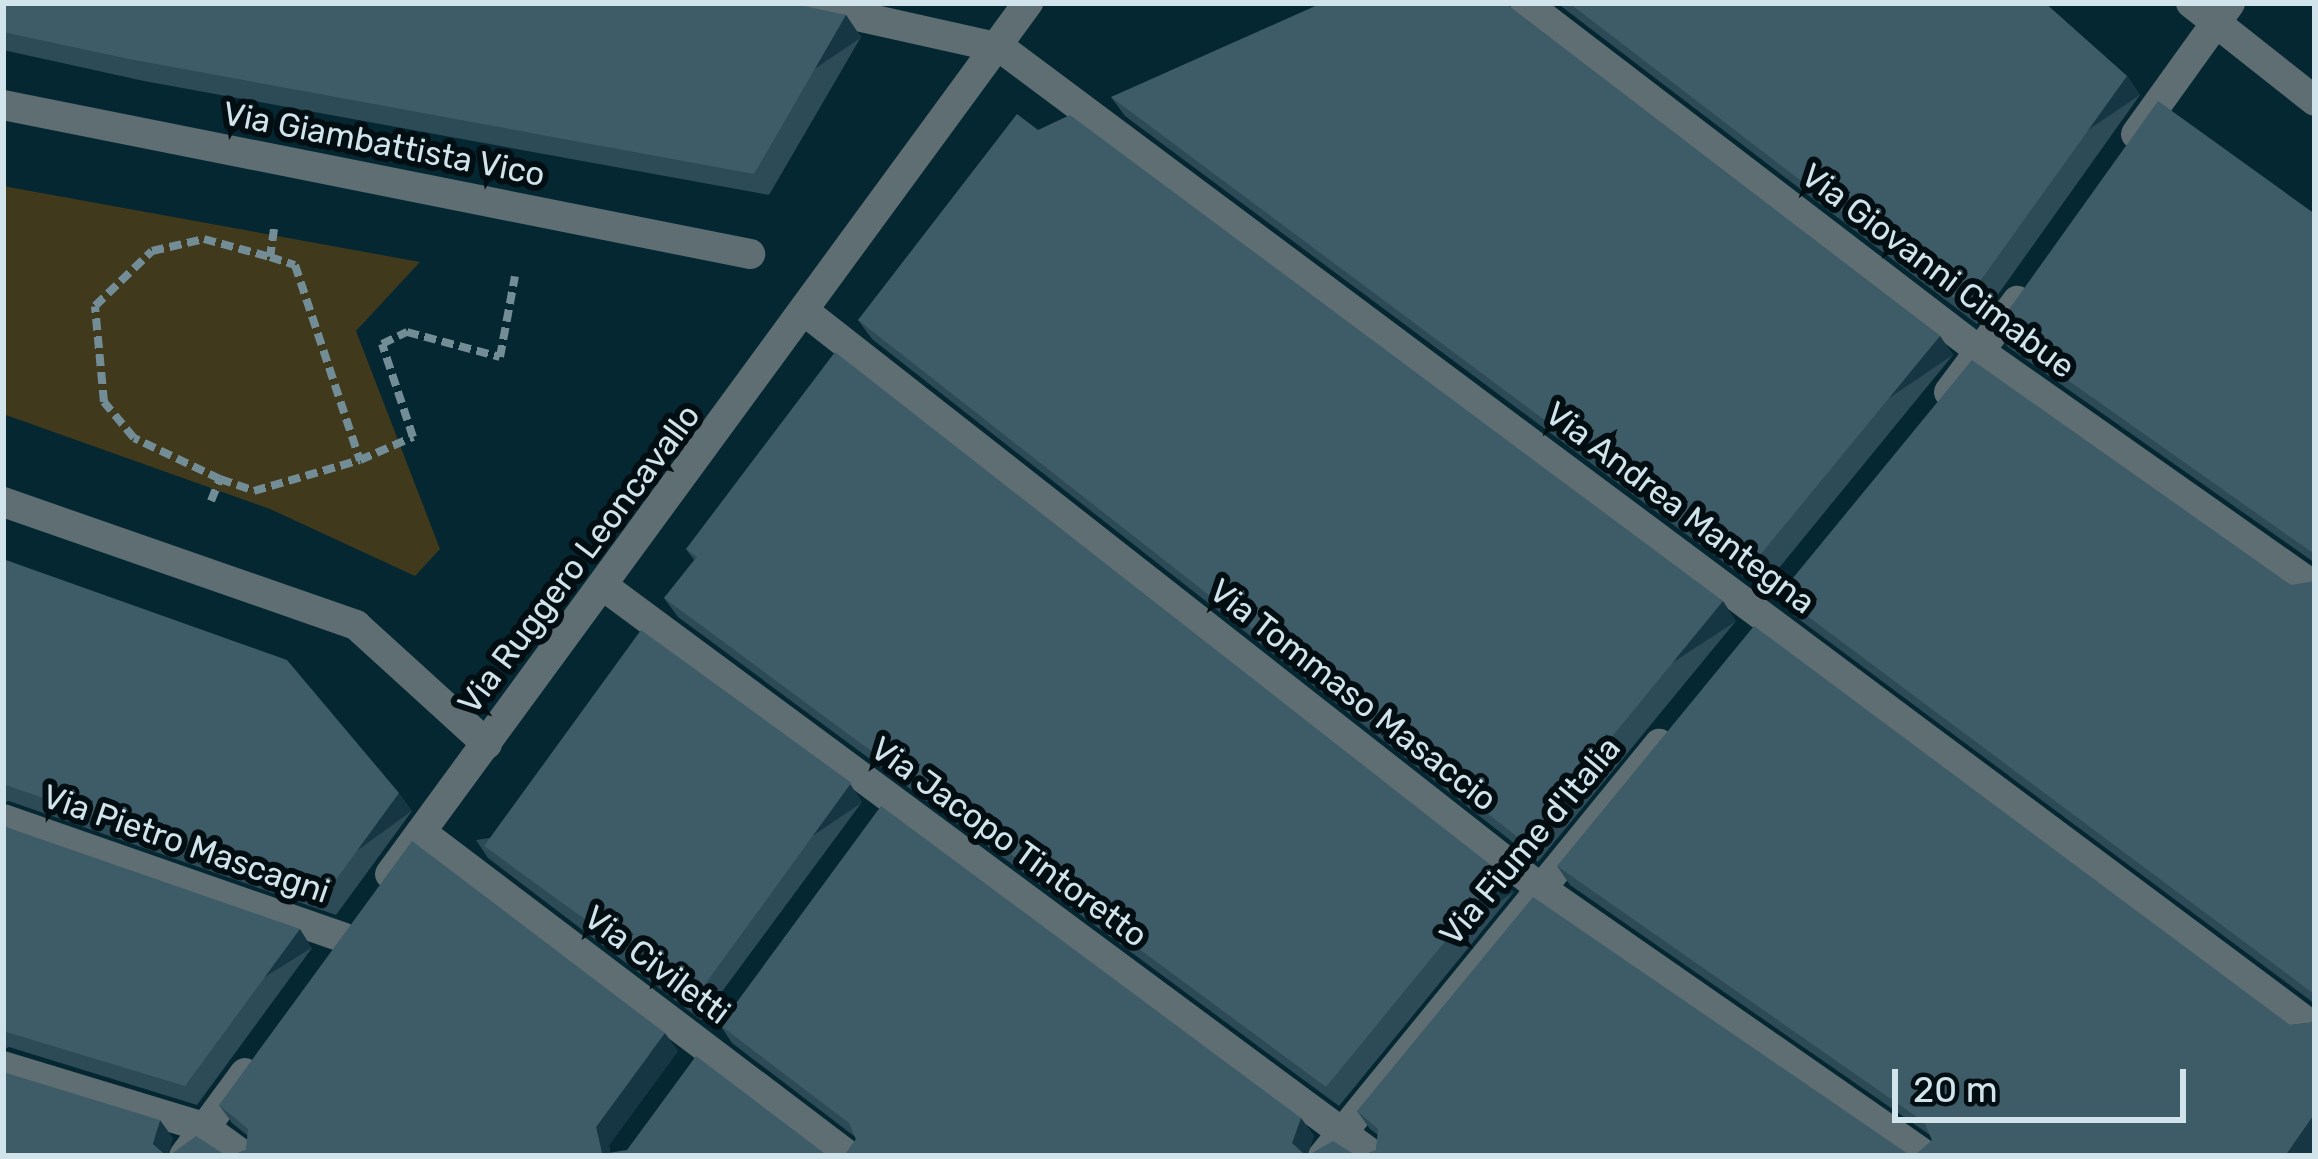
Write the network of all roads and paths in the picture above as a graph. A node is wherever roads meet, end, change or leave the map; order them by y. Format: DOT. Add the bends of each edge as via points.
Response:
graph roads {
  1 [pos="799,3"];
  2 [pos="1028,3"];
  3 [pos="1525,3"];
  4 [pos="2212,10"];
  5 [pos="1001,48"];
  6 [pos="2315,100"];
  7 [pos="3,105"];
  8 [pos="275,159"];
  9 [pos="2119,159"];
  10 [pos="527,210"];
  11 [pos="751,254"];
  12 [pos="270,257"];
  13 [pos="2036,274"];
  14 [pos="808,314"];
  15 [pos="1981,352"];
  16 [pos="1924,423"];
  17 [pos="360,460"];
  18 [pos="220,479"];
  19 [pos="3,502"];
  20 [pos="185,562"];
  21 [pos="1798,584"];
  22 [pos="602,585"];
  23 [pos="2315,587"];
  24 [pos="1769,620"];
  25 [pos="1738,655"];
  26 [pos="1676,725"];
  27 [pos="487,744"];
  28 [pos="3,818"];
  29 [pos="421,832"];
  30 [pos="1535,884"];
  31 [pos="344,938"];
  32 [pos="316,976"];
  33 [pos="2315,1028"];
  34 [pos="713,1038"];
  35 [pos="260,1052"];
  36 [pos="3,1066"];
  37 [pos="679,1084"];
  38 [pos="205,1127"];
  39 [pos="1331,1143"];
  40 [pos="184,1156"];
  41 [pos="244,1156"];
  42 [pos="848,1156"];
  43 [pos="1374,1156"];
  44 [pos="1925,1156"];
  1 -- 5 [label="street"];
  2 -- 5 [label="street, Via Ruggero Leoncavallo"];
  3 -- 15 [label="street, Via Giovanni Cimabue"];
  4 -- 6 [label="street"];
  4 -- 9 [label="street"];
  5 -- 14 [label="street, Via Ruggero Leoncavallo"];
  5 -- 24 [label="street, Via Andrea Mantegna"];
  7 -- 8 [label="street, Via Giambattista Vico"];
  8 -- 10 [label="street, Via Giambattista Vico"];
  8 -- 12 [label="path"];
  10 -- 11 [label="street, Via Giambattista Vico"];
  10 -- 17 [label="path" via="500,357 407,332 382,344 413,437"];
  12 -- 17 [label="path" via="295,265"];
  12 -- 18 [label="path" via="205,239 152,250 95,306 104,403 134,438"];
  13 -- 15 [label="street"];
  14 -- 22 [label="street, Via Ruggero Leoncavallo"];
  14 -- 30 [label="street, Via Tommaso Masaccio"];
  15 -- 16 [label="street"];
  15 -- 23 [label="street, Via Giovanni Cimabue"];
  17 -- 18 [label="path" via="254,490"];
  18 -- 20 [label="path"];
  19 -- 20 [label="street"];
  20 -- 27 [label="street" via="356,625"];
  21 -- 24 [label="street"];
  22 -- 27 [label="street, Via Ruggero Leoncavallo"];
  22 -- 39 [label="street, Via Jacopo Tintoretto" via="882,807"];
  24 -- 25 [label="street"];
  24 -- 33 [label="street, Via Andrea Mantegna"];
  26 -- 30 [label="street, Via Fiume d'Italia"];
  27 -- 29 [label="street, Via Ruggero Leoncavallo"];
  28 -- 31 [label="street, Via Pietro Mascagni"];
  29 -- 31 [label="street, Via Ruggero Leoncavallo"];
  29 -- 34 [label="street, Via Civiletti"];
  30 -- 39 [label="street, Via Fiume d'Italia"];
  30 -- 44 [label="street, Via Tommaso Masaccio"];
  31 -- 32 [label="street, Via Ruggero Leoncavallo"];
  34 -- 37 [label="street"];
  34 -- 42 [label="street, Via Civiletti"];
  35 -- 38 [label="street"];
  36 -- 38 [label="street"];
  38 -- 40 [label="street"];
  38 -- 41 [label="street"];
  39 -- 43 [label="street, Via Jacopo Tintoretto"];
}
